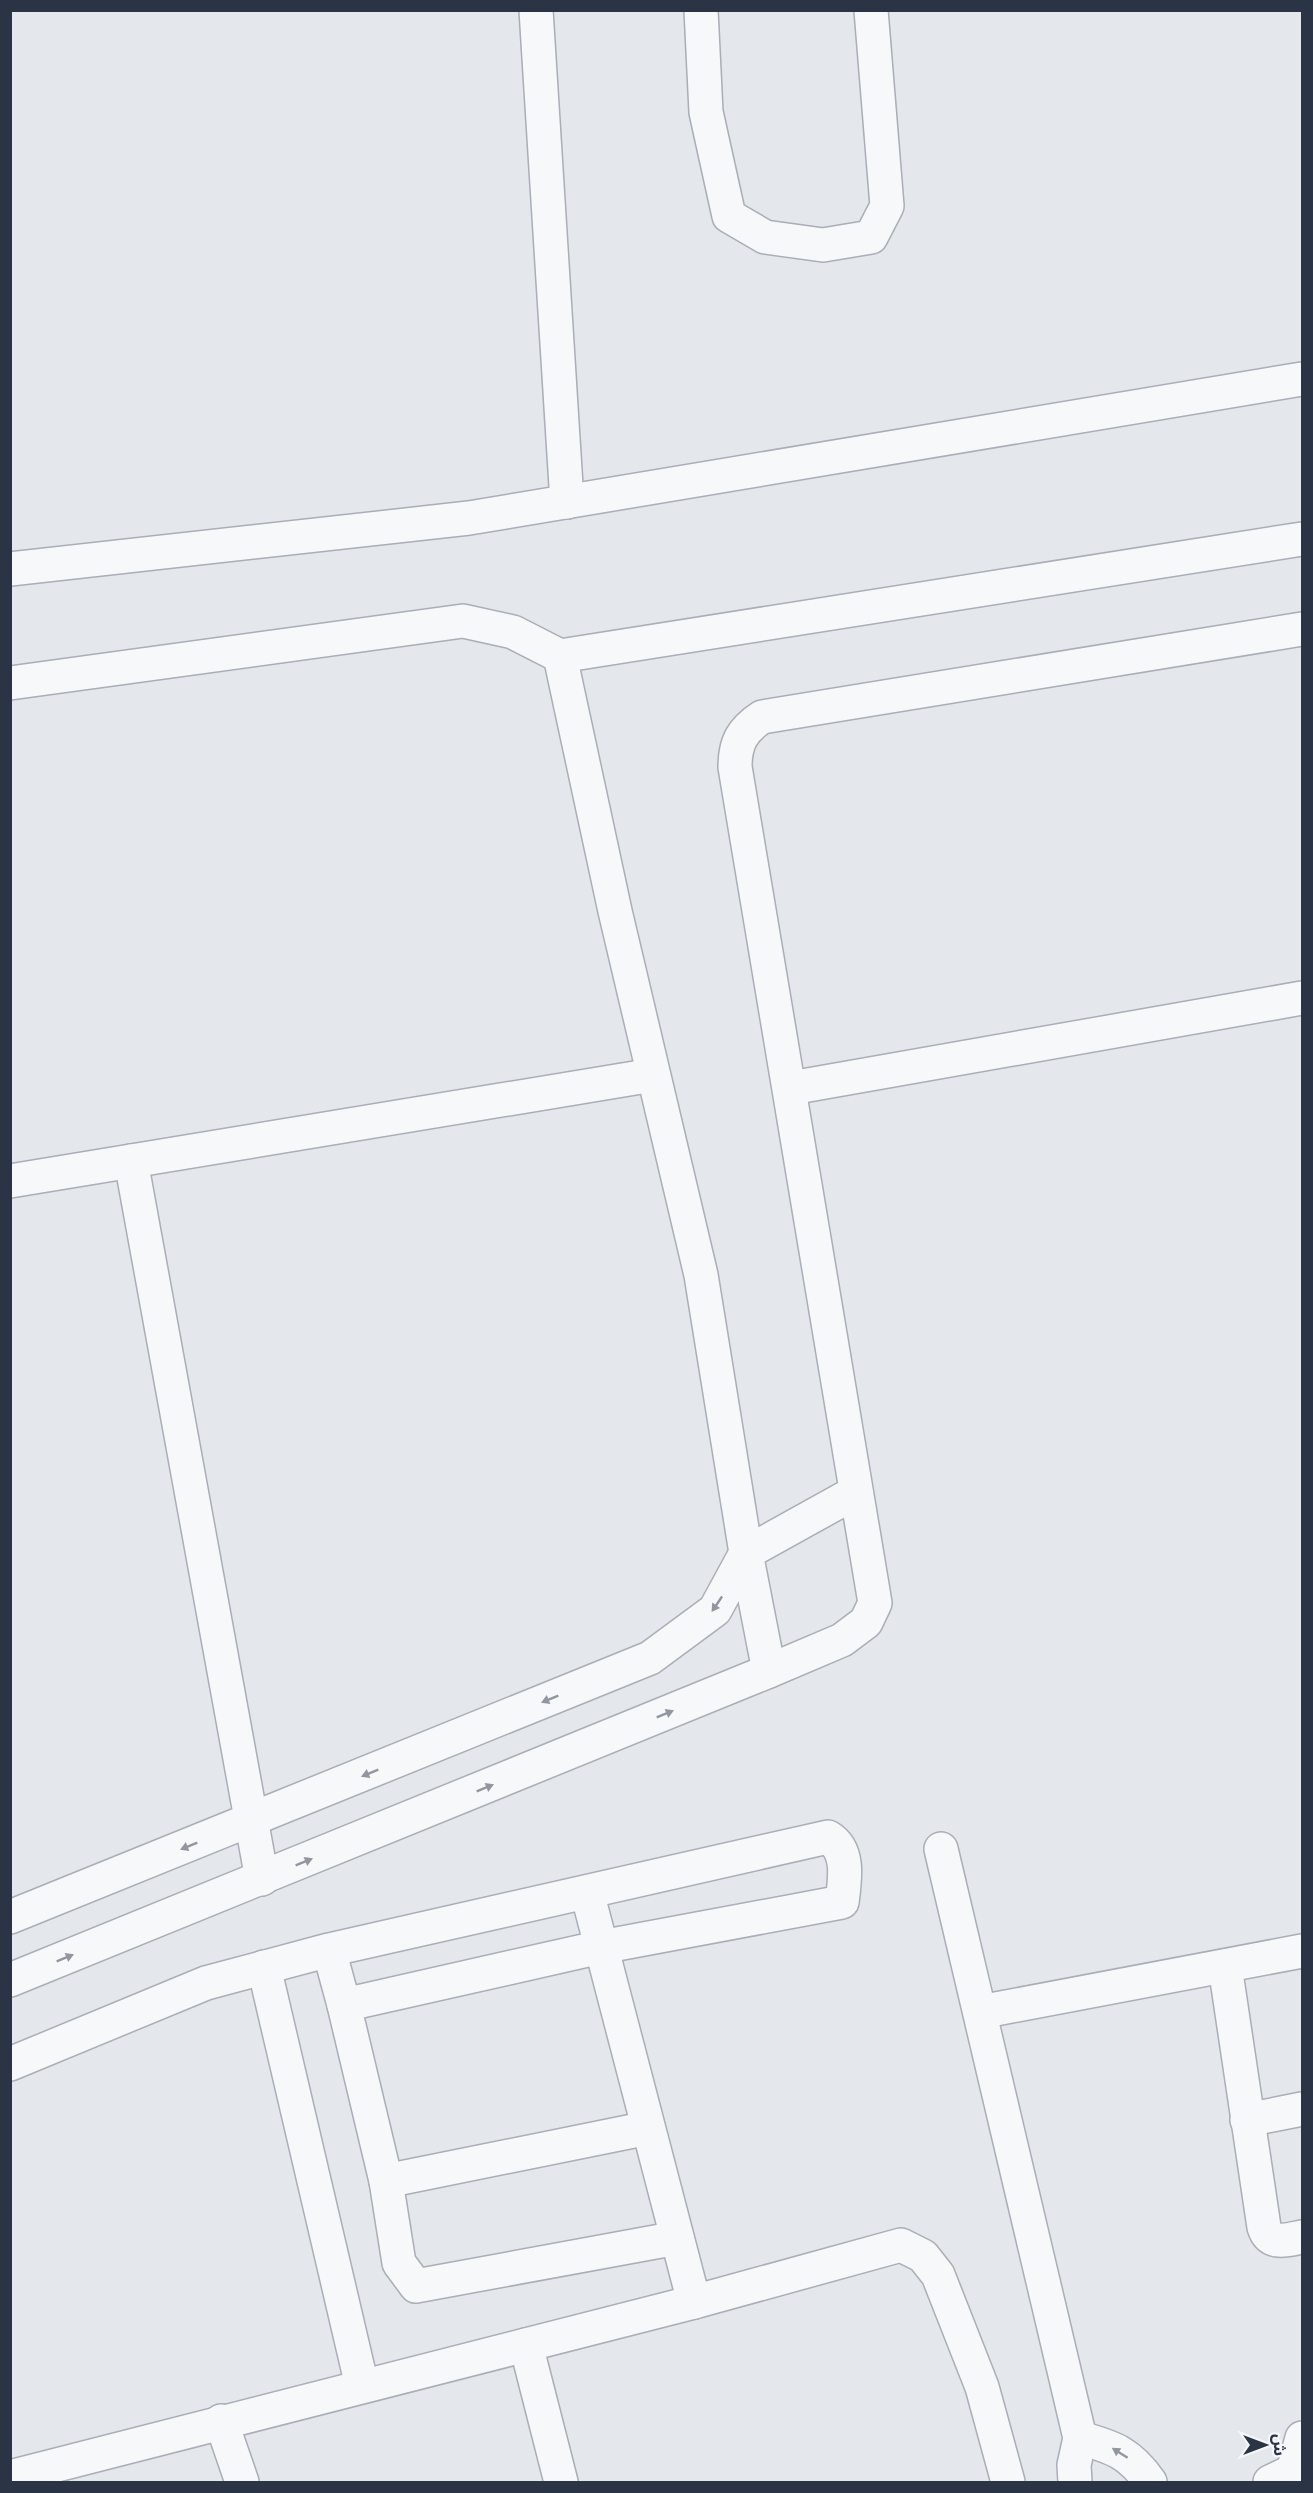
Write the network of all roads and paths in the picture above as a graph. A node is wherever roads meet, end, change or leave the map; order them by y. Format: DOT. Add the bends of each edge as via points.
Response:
graph roads {
  1 [pos="536,10"];
  2 [pos="701,10"];
  3 [pos="871,10"];
  4 [pos="1302,379"];
  5 [pos="567,502"];
  6 [pos="1302,539"];
  7 [pos="10,569"];
  8 [pos="1302,634"];
  9 [pos="560,656"];
  10 [pos="10,683"];
  11 [pos="1302,999"];
  12 [pos="653,1075"];
  13 [pos="791,1088"];
  14 [pos="131,1161"];
  15 [pos="10,1180"];
  16 [pos="856,1492"];
  17 [pos="746,1553"];
  18 [pos="769,1671"];
  19 [pos="252,1821"];
  20 [pos="941,1849"];
  21 [pos="262,1879"];
  22 [pos="587,1892"];
  23 [pos="10,1917"];
  24 [pos="601,1947"];
  25 [pos="329,1950"];
  26 [pos="1302,1951"];
  27 [pos="1225,1966"];
  28 [pos="264,1967"];
  29 [pos="10,1980"];
  30 [pos="344,2006"];
  31 [pos="980,2012"];
  32 [pos="10,2064"];
  33 [pos="1302,2109"];
  34 [pos="1247,2120"];
  35 [pos="648,2128"];
  36 [pos="386,2181"];
  37 [pos="1302,2237"];
  38 [pos="677,2238"];
  39 [pos="694,2302"];
  40 [pos="526,2345"];
  41 [pos="362,2386"];
  42 [pos="222,2421"];
  43 [pos="1080,2438"];
  44 [pos="1302,2438"];
  45 [pos="1288,2474"];
  46 [pos="10,2477"];
  47 [pos="242,2482"];
  48 [pos="561,2482"];
  49 [pos="1008,2482"];
  50 [pos="1075,2482"];
  51 [pos="1150,2482"];
  1 -- 5 [label="lane"];
  2 -- 3 [label="lane" via="706,112 729,216 765,237 823,245 871,237 887,206"];
  4 -- 5 [label="lane"];
  5 -- 7 [label="lane" via="469,518"];
  6 -- 9 [label="lane"];
  8 -- 13 [label="lane" via="762,717 749,725 735,752 735,767"];
  9 -- 10 [label="lane" via="513,632 463,621"];
  9 -- 12 [label="lane"];
  11 -- 13 [label="lane"];
  12 -- 14 [label="lane"];
  12 -- 17 [label="lane" via="701,1275"];
  13 -- 16 [label="lane"];
  14 -- 15 [label="lane"];
  14 -- 19 [label="lane"];
  16 -- 17 [label="lane"];
  16 -- 18 [label="lane" via="875,1603 866,1622 842,1640"];
  17 -- 18 [label="lane"];
  17 -- 19 [label="lane, one-way" via="715,1610 650,1658"];
  21 -- 18 [label="lane, one-way"];
  19 -- 21 [label="lane"];
  19 -- 23 [label="lane, one-way"];
  20 -- 31 [label="lane"];
  29 -- 21 [label="lane, one-way"];
  22 -- 24 [label="lane"];
  22 -- 24 [label="lane" via="828,1837 837,1842 844,1855 842,1902"];
  22 -- 25 [label="lane"];
  24 -- 30 [label="lane"];
  24 -- 35 [label="lane"];
  25 -- 28 [label="lane"];
  25 -- 30 [label="lane"];
  26 -- 27 [label="lane"];
  27 -- 31 [label="lane"];
  27 -- 34 [label="lane"];
  28 -- 32 [label="lane" via="206,1983"];
  28 -- 41 [label="lane"];
  30 -- 36 [label="lane"];
  31 -- 43 [label="lane"];
  33 -- 34 [label="lane"];
  34 -- 37 [label="lane" via="1266,2233 1276,2241"];
  35 -- 36 [label="lane"];
  35 -- 38 [label="lane"];
  36 -- 38 [label="lane" via="399,2263 416,2286"];
  38 -- 39 [label="lane"];
  39 -- 40 [label="lane"];
  39 -- 49 [label="lane" via="901,2245 923,2256 938,2275 981,2387"];
  40 -- 41 [label="lane"];
  40 -- 48 [label="lane"];
  41 -- 42 [label="lane"];
  42 -- 46 [label="lane"];
  42 -- 47 [label="lane"];
  43 -- 50 [label="lane"];
  51 -- 43 [label="lane, one-way" via="1140,2467 1117,2449"];
  44 -- 45 [label="lane"];
}
